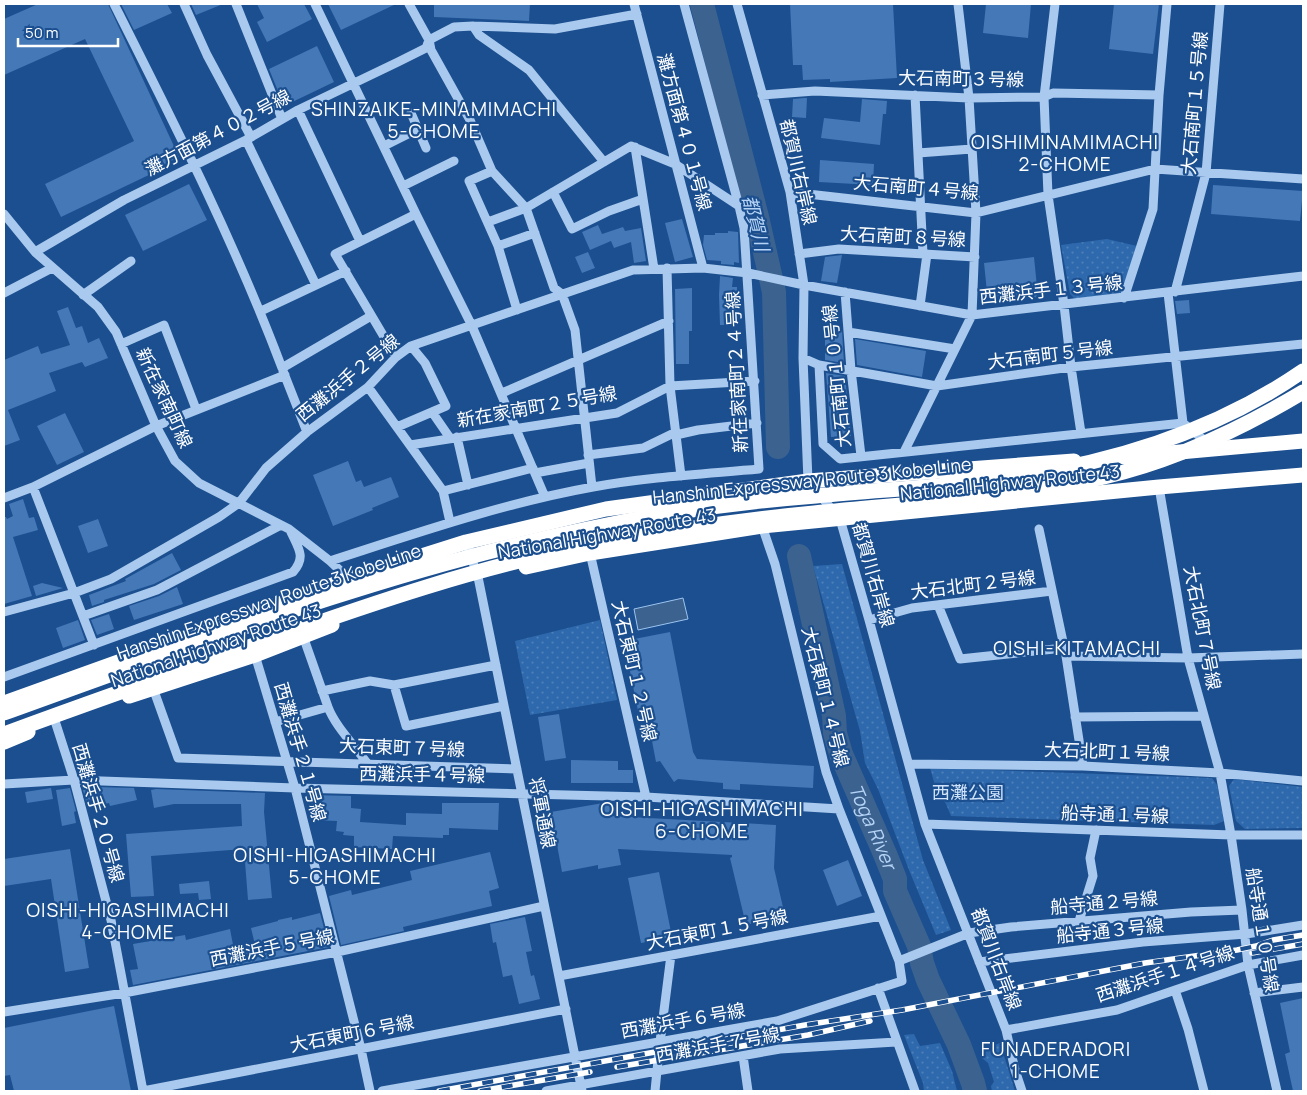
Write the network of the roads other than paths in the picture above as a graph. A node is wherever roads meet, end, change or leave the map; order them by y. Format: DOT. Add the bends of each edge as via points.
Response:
graph roads {
  1 [pos="114,4"];
  2 [pos="184,4"];
  3 [pos="236,4"];
  4 [pos="316,4"];
  5 [pos="409,4"];
  6 [pos="634,4"];
  7 [pos="684,4"];
  8 [pos="737,4"];
  9 [pos="745,4"];
  10 [pos="958,4"];
  11 [pos="1055,4"];
  12 [pos="1167,4"];
  13 [pos="1220,4"];
  14 [pos="740,13"];
  15 [pos="636,14"];
  16 [pos="473,26"];
  17 [pos="429,40"];
  18 [pos="354,83"];
  19 [pos="762,95"];
  20 [pos="1158,95"];
  21 [pos="915,96"];
  22 [pos="1044,97"];
  23 [pos="969,98"];
  24 [pos="298,110"];
  25 [pos="411,113"];
  26 [pos="282,119"];
  27 [pos="418,129"];
  28 [pos="248,138"];
  29 [pos="384,146"];
  30 [pos="635,147"];
  31 [pos="426,148"];
  32 [pos="972,149"];
  33 [pos="918,153"];
  34 [pos="454,161"];
  35 [pos="604,162"];
  36 [pos="675,164"];
  37 [pos="195,165"];
  38 [pos="1155,169"];
  39 [pos="492,171"];
  40 [pos="1206,172"];
  41 [pos="1303,179"];
  42 [pos="403,186"];
  43 [pos="553,192"];
  44 [pos="790,192"];
  45 [pos="1048,195"];
  46 [pos="643,200"];
  47 [pos="739,206"];
  48 [pos="922,207"];
  49 [pos="526,208"];
  50 [pos="976,213"];
  51 [pos="4,214"];
  52 [pos="416,214"];
  53 [pos="488,222"];
  54 [pos="535,233"];
  55 [pos="360,241"];
  56 [pos="498,246"];
  57 [pos="35,252"];
  58 [pos="800,254"];
  59 [pos="925,254"];
  60 [pos="975,257"];
  61 [pos="131,261"];
  62 [pos="52,268"];
  63 [pos="667,268"];
  64 [pos="703,268"];
  65 [pos="654,269"];
  66 [pos="346,271"];
  67 [pos="752,274"];
  68 [pos="1303,276"];
  69 [pos="804,285"];
  70 [pos="316,286"];
  71 [pos="845,292"];
  72 [pos="1172,292"];
  73 [pos="4,293"];
  74 [pos="562,294"];
  75 [pos="83,295"];
  76 [pos="1124,298"];
  77 [pos="1064,305"];
  78 [pos="920,306"];
  79 [pos="517,310"];
  80 [pos="261,311"];
  81 [pos="972,315"];
  82 [pos="371,316"];
  83 [pos="669,321"];
  84 [pos="472,326"];
  85 [pos="848,332"];
  86 [pos="121,344"];
  87 [pos="1303,344"];
  88 [pos="411,346"];
  89 [pos="956,349"];
  90 [pos="1174,356"];
  91 [pos="396,357"];
  92 [pos="802,358"];
  93 [pos="578,360"];
  94 [pos="819,365"];
  95 [pos="1071,367"];
  96 [pos="851,370"];
  97 [pos="284,371"];
  98 [pos="1303,371"];
  99 [pos="755,381"];
  100 [pos="670,386"];
  101 [pos="937,386"];
  102 [pos="368,387"];
  103 [pos="1303,392"];
  104 [pos="502,393"];
  105 [pos="196,409"];
  106 [pos="432,412"];
  107 [pos="584,417"];
  108 [pos="757,423"];
  109 [pos="1183,423"];
  110 [pos="156,426"];
  111 [pos="397,427"];
  112 [pos="516,427"];
  113 [pos="307,432"];
  114 [pos="1082,433"];
  115 [pos="676,434"];
  116 [pos="453,438"];
  117 [pos="1303,441"];
  118 [pos="410,445"];
  119 [pos="1215,449"];
  120 [pos="904,452"];
  121 [pos="861,456"];
  122 [pos="589,459"];
  123 [pos="534,471"];
  124 [pos="1303,475"];
  125 [pos="681,476"];
  126 [pos="808,481"];
  127 [pos="468,484"];
  128 [pos="33,487"];
  129 [pos="592,487"];
  130 [pos="1159,487"];
  131 [pos="443,491"];
  132 [pos="545,497"];
  133 [pos="4,498"];
  134 [pos="239,503"];
  135 [pos="840,519"];
  136 [pos="450,522"];
  137 [pos="762,526"];
  138 [pos="285,527"];
  139 [pos="1039,529"];
  140 [pos="466,542"];
  141 [pos="590,553"];
  142 [pos="330,561"];
  143 [pos="478,577"];
  144 [pos="349,579"];
  145 [pos="1052,591"];
  146 [pos="74,593"];
  147 [pos="938,605"];
  148 [pos="4,612"];
  149 [pos="83,616"];
  150 [pos="870,620"];
  151 [pos="303,636"];
  152 [pos="94,645"];
  153 [pos="1065,652"];
  154 [pos="1303,654"];
  155 [pos="255,655"];
  156 [pos="1188,658"];
  157 [pos="496,665"];
  158 [pos="4,677"];
  159 [pos="394,685"];
  160 [pos="153,688"];
  161 [pos="322,691"];
  162 [pos="4,703"];
  163 [pos="504,706"];
  164 [pos="328,707"];
  165 [pos="4,713"];
  166 [pos="1204,716"];
  167 [pos="1075,717"];
  168 [pos="55,721"];
  169 [pos="275,722"];
  170 [pos="4,734"];
  171 [pos="4,742"];
  172 [pos="286,760"];
  173 [pos="367,764"];
  174 [pos="909,764"];
  175 [pos="1083,766"];
  176 [pos="516,769"];
  177 [pos="1220,773"];
  178 [pos="74,780"];
  179 [pos="1303,781"];
  180 [pos="4,784"];
  181 [pos="295,788"];
  182 [pos="522,793"];
  183 [pos="646,797"];
  184 [pos="839,810"];
  185 [pos="925,824"];
  186 [pos="1096,830"];
  187 [pos="1232,835"];
  188 [pos="1303,835"];
  189 [pos="544,906"];
  190 [pos="1242,910"];
  191 [pos="881,916"];
  192 [pos="1079,921"];
  193 [pos="1303,925"];
  194 [pos="969,933"];
  195 [pos="1246,934"];
  196 [pos="337,952"];
  197 [pos="1303,955"];
  198 [pos="671,956"];
  199 [pos="903,960"];
  200 [pos="979,962"];
  201 [pos="1248,965"];
  202 [pos="559,976"];
  203 [pos="1303,987"];
  204 [pos="878,988"];
  205 [pos="1175,990"];
  206 [pos="124,993"];
  207 [pos="1254,993"];
  208 [pos="566,1009"];
  209 [pos="4,1012"];
  210 [pos="1006,1030"];
  211 [pos="896,1042"];
  212 [pos="361,1049"];
  213 [pos="743,1056"];
  214 [pos="575,1058"];
  215 [pos="656,1072"];
  216 [pos="581,1088"];
  217 [pos="143,1091"];
  218 [pos="370,1091"];
  219 [pos="382,1091"];
  220 [pos="546,1091"];
  221 [pos="655,1091"];
  222 [pos="748,1091"];
  223 [pos="915,1091"];
  224 [pos="1022,1091"];
  225 [pos="1204,1091"];
  226 [pos="1276,1091"];
  1 -- 37 [label="street"];
  2 -- 28 [label="street"];
  3 -- 26 [label="street"];
  4 -- 18 [label="street"];
  5 -- 17 [label="street"];
  6 -- 15 [label="street, 灘方面第４０１号線"];
  7 -- 47 [label="street, 新在家南町２４号線"];
  8 -- 14 [label="street, 都賀川右岸線"];
  9 -- 14 [label="street"];
  10 -- 23 [label="street"];
  11 -- 22 [label="street"];
  12 -- 20 [label="street"];
  13 -- 40 [label="street, 大石南町１５号線"];
  14 -- 19 [label="street, 都賀川右岸線"];
  15 -- 16 [label="street, 灘方面第４０２号線" via="555,29"];
  15 -- 36 [label="street, 灘方面第４０１号線"];
  16 -- 17 [label="street, 灘方面第４０２号線" via="454,27"];
  16 -- 35 [label="street" via="480,36 529,70"];
  17 -- 18 [label="street, 灘方面第４０２号線" via="426,48"];
  17 -- 39 [label="street" via="431,50 470,120"];
  18 -- 24 [label="street, 灘方面第４０２号線"];
  18 -- 29 [label="street"];
  19 -- 21 [label="street, 大石南町３号線" via="814,91"];
  19 -- 44 [label="street, 都賀川右岸線"];
  20 -- 22 [label="street, 大石南町３号線" via="1053,92"];
  20 -- 38 [label="street"];
  21 -- 23 [label="street, 大石南町３号線"];
  21 -- 33 [label="street"];
  22 -- 23 [label="street, 大石南町３号線"];
  22 -- 45 [label="street"];
  23 -- 32 [label="street"];
  24 -- 26 [label="street, 灘方面第４０２号線"];
  24 -- 55 [label="street"];
  25 -- 27 [label="street"];
  26 -- 28 [label="street, 灘方面第４０２号線"];
  27 -- 29 [label="street"];
  27 -- 31 [label="street"];
  28 -- 37 [label="street, 灘方面第４０２号線"];
  28 -- 70 [label="street"];
  29 -- 42 [label="street"];
  30 -- 35 [label="street" via="631,146"];
  30 -- 36 [label="street"];
  30 -- 46 [label="street"];
  32 -- 33 [label="street"];
  32 -- 50 [label="street"];
  33 -- 48 [label="street"];
  34 -- 42 [label="street"];
  35 -- 43 [label="street"];
  36 -- 47 [label="street"];
  36 -- 64 [label="street, 灘方面第４０１号線"];
  37 -- 57 [label="street, 灘方面第４０２号線" via="124,200"];
  37 -- 80 [label="street"];
  38 -- 40 [label="street, 大石南町４号線"];
  38 -- 45 [label="street, 大石南町４号線"];
  38 -- 76 [label="street" via="1153,209"];
  39 -- 49 [label="street"];
  39 -- 53 [label="street" via="469,181"];
  40 -- 41 [label="street, 大石南町４号線"];
  40 -- 72 [label="street, 大石南町１５号線"];
  42 -- 52 [label="street"];
  43 -- 46 [label="street" via="572,229 609,211"];
  43 -- 49 [label="street"];
  44 -- 48 [label="street, 大石南町４号線"];
  44 -- 58 [label="street, 都賀川右岸線"];
  45 -- 50 [label="street, 大石南町４号線"];
  45 -- 77 [label="street"];
  46 -- 65 [label="street"];
  47 -- 67 [label="street, 新在家南町２４号線"];
  48 -- 50 [label="street, 大石南町４号線"];
  48 -- 59 [label="street"];
  49 -- 53 [label="street"];
  49 -- 54 [label="street"];
  50 -- 60 [label="street"];
  51 -- 57 [label="street, 新在家南町線"];
  52 -- 55 [label="street"];
  52 -- 84 [label="street"];
  53 -- 56 [label="street"];
  54 -- 56 [label="street"];
  54 -- 74 [label="street" via="554,288"];
  55 -- 66 [label="street" via="336,254"];
  56 -- 79 [label="street"];
  57 -- 62 [label="street, 新在家南町線"];
  58 -- 59 [label="street, 大石南町８号線" via="839,248"];
  58 -- 69 [label="street, 都賀川右岸線"];
  59 -- 60 [label="street, 大石南町８号線"];
  59 -- 78 [label="street"];
  60 -- 81 [label="street"];
  61 -- 75 [label="street"];
  62 -- 73 [label="street"];
  62 -- 75 [label="street, 新在家南町線"];
  63 -- 64 [label="street, 西灘浜手２号線"];
  63 -- 65 [label="street, 西灘浜手２号線"];
  63 -- 83 [label="street"];
  64 -- 67 [label="street, 西灘浜手２号線"];
  65 -- 74 [label="street, 西灘浜手２号線" via="633,270"];
  66 -- 70 [label="street"];
  66 -- 82 [label="street"];
  67 -- 69 [label="street, 西灘浜手２号線"];
  67 -- 99 [label="street, 新在家南町２４号線"];
  68 -- 72 [label="street, 西灘浜手１３号線"];
  69 -- 71 [label="street, 西灘浜手１３号線"];
  69 -- 92 [label="street, 都賀川右岸線"];
  70 -- 80 [label="street"];
  71 -- 78 [label="street, 西灘浜手１３号線"];
  71 -- 85 [label="street, 大石南町１０号線"];
  72 -- 76 [label="street, 西灘浜手１３号線"];
  72 -- 90 [label="street, 大石南町１５号線"];
  74 -- 79 [label="street, 西灘浜手２号線"];
  74 -- 93 [label="street" via="576,330"];
  75 -- 86 [label="street, 新在家南町線" via="98,307"];
  76 -- 77 [label="street, 西灘浜手１３号線"];
  77 -- 81 [label="street, 西灘浜手１３号線"];
  77 -- 95 [label="street"];
  78 -- 81 [label="street, 西灘浜手１３号線"];
  79 -- 84 [label="street, 西灘浜手２号線"];
  80 -- 97 [label="street"];
  81 -- 89 [label="street"];
  82 -- 91 [label="street"];
  82 -- 97 [label="street"];
  83 -- 93 [label="street"];
  83 -- 100 [label="street"];
  84 -- 88 [label="street, 西灘浜手２号線"];
  84 -- 104 [label="street"];
  85 -- 89 [label="street"];
  85 -- 96 [label="street, 大石南町１０号線"];
  86 -- 105 [label="street" via="164,325"];
  86 -- 110 [label="street, 新在家南町線"];
  87 -- 90 [label="street, 大石南町５号線"];
  88 -- 91 [label="street, 西灘浜手２号線"];
  88 -- 106 [label="street" via="425,363 446,406"];
  89 -- 101 [label="street"];
  90 -- 95 [label="street, 大石南町５号線"];
  90 -- 109 [label="street, 大石南町１５号線"];
  91 -- 102 [label="street, 西灘浜手２号線"];
  92 -- 94 [label="street, 大石南町５号線"];
  92 -- 126 [label="street, 都賀川右岸線"];
  93 -- 104 [label="street"];
  93 -- 107 [label="street"];
  94 -- 96 [label="street, 大石南町５号線"];
  94 -- 121 [label="street" via="824,444 840,459"];
  95 -- 101 [label="street, 大石南町５号線"];
  95 -- 114 [label="street"];
  96 -- 101 [label="street, 大石南町５号線"];
  96 -- 121 [label="street, 大石南町１０号線"];
  97 -- 105 [label="street"];
  97 -- 113 [label="street"];
  98 -- 165 [label="highway, Hanshin Expressway Route 3 Kobe Line, bridge" via="1214,422 1142,450 1096,462 992,480 811,496 588,528 433,566 332,596"];
  99 -- 100 [label="street, 新在家南町２５号線"];
  99 -- 108 [label="street, 新在家南町２４号線"];
  100 -- 107 [label="street, 新在家南町２５号線" via="617,413"];
  100 -- 115 [label="street"];
  101 -- 120 [label="street"];
  102 -- 111 [label="street"];
  102 -- 113 [label="street, 西灘浜手２号線"];
  103 -- 170 [label="highway, Hanshin Expressway Route 3 Kobe Line, bridge" via="1220,437 1149,464 1106,476 999,495 687,529 506,564 339,615"];
  104 -- 112 [label="street"];
  105 -- 110 [label="street"];
  106 -- 111 [label="street"];
  106 -- 116 [label="street"];
  107 -- 112 [label="street, 新在家南町２５号線"];
  107 -- 122 [label="street"];
  108 -- 115 [label="street"];
  108 -- 125 [label="street, 新在家南町２４号線" via="759,469"];
  109 -- 114 [label="street"];
  109 -- 119 [label="street"];
  110 -- 128 [label="street"];
  110 -- 134 [label="street, 新在家南町線" via="175,460 199,483"];
  111 -- 118 [label="street"];
  112 -- 116 [label="street, 新在家南町２５号線"];
  112 -- 123 [label="street"];
  113 -- 134 [label="street, 西灘浜手２号線" via="266,468"];
  114 -- 120 [label="street"];
  115 -- 122 [label="street" via="643,448"];
  115 -- 125 [label="street"];
  116 -- 118 [label="street, 新在家南町２５号線"];
  116 -- 127 [label="street"];
  117 -- 119 [label="highway, National Highway Route 43"];
  118 -- 131 [label="street"];
  119 -- 126 [label="highway, National Highway Route 43"];
  120 -- 121 [label="street"];
  122 -- 123 [label="street"];
  122 -- 129 [label="street"];
  123 -- 127 [label="street"];
  123 -- 132 [label="street"];
  124 -- 130 [label="highway, National Highway Route 43"];
  125 -- 129 [label="street"];
  126 -- 135 [label="street, 都賀川右岸線"];
  126 -- 140 [label="highway, National Highway Route 43" via="606,509"];
  127 -- 131 [label="street"];
  128 -- 133 [label="street"];
  128 -- 146 [label="street"];
  129 -- 132 [label="street"];
  130 -- 135 [label="highway, National Highway Route 43"];
  130 -- 156 [label="street, 大石北町７号線"];
  131 -- 136 [label="street"];
  132 -- 136 [label="street"];
  134 -- 138 [label="street, 新在家南町線"];
  134 -- 146 [label="street, 西灘浜手２号線" via="111,579"];
  135 -- 137 [label="highway, National Highway Route 43"];
  135 -- 150 [label="street, 都賀川右岸線"];
  136 -- 142 [label="street"];
  137 -- 141 [label="highway, National Highway Route 43"];
  137 -- 184 [label="street, 大石東町１４号線" via="775,564 826,772"];
  138 -- 142 [label="street, 新在家南町線"];
  138 -- 149 [label="street" via="157,590"];
  138 -- 152 [label="street" via="300,552 300,564 293,572"];
  139 -- 145 [label="street"];
  140 -- 143 [label="street, 将軍通線"];
  140 -- 144 [label="highway, National Highway Route 43"];
  141 -- 143 [label="highway, National Highway Route 43"];
  141 -- 183 [label="street, 大石東町１２号線"];
  142 -- 144 [label="street, 新在家南町線"];
  143 -- 151 [label="highway, National Highway Route 43"];
  143 -- 157 [label="street, 将軍通線"];
  144 -- 162 [label="highway, National Highway Route 43"];
  145 -- 147 [label="street, 大石北町２号線"];
  145 -- 153 [label="street"];
  146 -- 148 [label="street, 西灘浜手２号線"];
  146 -- 149 [label="street"];
  147 -- 150 [label="street, 大石北町２号線" via="912,608"];
  147 -- 153 [label="street" via="960,659"];
  149 -- 152 [label="street"];
  150 -- 174 [label="street, 都賀川右岸線"];
  151 -- 155 [label="highway, National Highway Route 43"];
  151 -- 161 [label="street"];
  152 -- 158 [label="street"];
  153 -- 156 [label="street"];
  153 -- 167 [label="street"];
  154 -- 156 [label="street"];
  155 -- 160 [label="highway, National Highway Route 43"];
  155 -- 169 [label="street, 西灘浜手２１号線"];
  156 -- 166 [label="street, 大石北町７号線"];
  157 -- 159 [label="street"];
  157 -- 163 [label="street, 将軍通線"];
  159 -- 161 [label="street" via="370,681"];
  159 -- 163 [label="street" via="406,726"];
  160 -- 168 [label="highway, National Highway Route 43"];
  160 -- 172 [label="street, 大石東町７号線" via="178,758"];
  161 -- 164 [label="street"];
  163 -- 176 [label="street, 将軍通線"];
  164 -- 169 [label="street"];
  164 -- 173 [label="street" via="333,721"];
  166 -- 167 [label="street"];
  166 -- 177 [label="street, 大石北町７号線"];
  167 -- 175 [label="street"];
  168 -- 171 [label="highway, National Highway Route 43"];
  168 -- 178 [label="street, 西灘浜手２０号線"];
  169 -- 172 [label="street, 西灘浜手２１号線"];
  172 -- 173 [label="street, 大石東町７号線"];
  172 -- 181 [label="street, 西灘浜手２１号線"];
  173 -- 176 [label="street, 大石東町７号線"];
  174 -- 175 [label="street, 大石北町１号線"];
  174 -- 185 [label="street, 都賀川右岸線"];
  175 -- 177 [label="street, 大石北町１号線"];
  176 -- 182 [label="street, 将軍通線"];
  177 -- 179 [label="street, 大石北町１号線"];
  177 -- 187 [label="street, 船寺通１０号線"];
  178 -- 180 [label="street, 西灘浜手４号線"];
  178 -- 181 [label="street, 西灘浜手４号線"];
  178 -- 206 [label="street, 西灘浜手２０号線" via="111,920"];
  181 -- 182 [label="street, 西灘浜手４号線"];
  181 -- 196 [label="street, 西灘浜手２１号線"];
  182 -- 183 [label="street, 西灘浜手４号線"];
  182 -- 189 [label="street, 将軍通線"];
  183 -- 184 [label="street, 西灘浜手４号線"];
  184 -- 191 [label="street, 大石東町１４号線"];
  185 -- 186 [label="street, 船寺通１号線"];
  185 -- 194 [label="street, 都賀川右岸線"];
  186 -- 187 [label="street, 船寺通１号線"];
  186 -- 192 [label="street" via="1090,858 1093,876"];
  187 -- 188 [label="street, 船寺通１号線"];
  187 -- 190 [label="street, 船寺通１０号線"];
  189 -- 196 [label="street, 西灘浜手５号線"];
  189 -- 202 [label="street, 将軍通線"];
  190 -- 192 [label="street, 船寺通２号線"];
  190 -- 195 [label="street, 船寺通１０号線"];
  191 -- 198 [label="street, 大石東町１５号線"];
  191 -- 199 [label="street, 大石東町１４号線"];
  192 -- 194 [label="street, 船寺通２号線"];
  193 -- 195 [label="street, 船寺通３号線"];
  194 -- 199 [label="street"];
  194 -- 200 [label="street, 都賀川右岸線"];
  195 -- 200 [label="street, 船寺通３号線" via="1143,942"];
  195 -- 201 [label="street, 船寺通１０号線"];
  196 -- 206 [label="street, 西灘浜手５号線"];
  196 -- 212 [label="street, 西灘浜手２１号線"];
  197 -- 201 [label="street, 西灘浜手１４号線"];
  198 -- 202 [label="street, 大石東町１５号線"];
  198 -- 215 [label="street, bridge"];
  199 -- 204 [label="street, 大石東町１４号線" via="902,981"];
  200 -- 210 [label="street, 都賀川右岸線"];
  201 -- 205 [label="street, 西灘浜手１４号線"];
  201 -- 207 [label="street, 船寺通１０号線"];
  202 -- 208 [label="street, 将軍通線"];
  203 -- 207 [label="street"];
  204 -- 211 [label="street"];
  204 -- 214 [label="street, 西灘浜手６号線" via="777,1021"];
  205 -- 210 [label="street, 西灘浜手１４号線" via="1117,1010"];
  205 -- 225 [label="street"];
  206 -- 209 [label="street, 西灘浜手５号線"];
  206 -- 217 [label="street, 西灘浜手２０号線"];
  207 -- 226 [label="street, 船寺通１０号線"];
  208 -- 212 [label="street, 大石東町６号線"];
  208 -- 214 [label="street, 将軍通線"];
  210 -- 224 [label="street, 都賀川右岸線"];
  211 -- 213 [label="street, 西灘浜手７号線" via="780,1049"];
  211 -- 223 [label="street"];
  212 -- 217 [label="street, 大石東町６号線"];
  212 -- 218 [label="street, 西灘浜手２１号線"];
  213 -- 215 [label="street, 西灘浜手７号線"];
  213 -- 222 [label="street"];
  214 -- 216 [label="street, 将軍通線"];
  214 -- 219 [label="street, 西灘浜手６号線"];
  215 -- 216 [label="street, 西灘浜手７号線"];
  215 -- 221 [label="street"];
  216 -- 220 [label="street, 西灘浜手７号線"];
}
